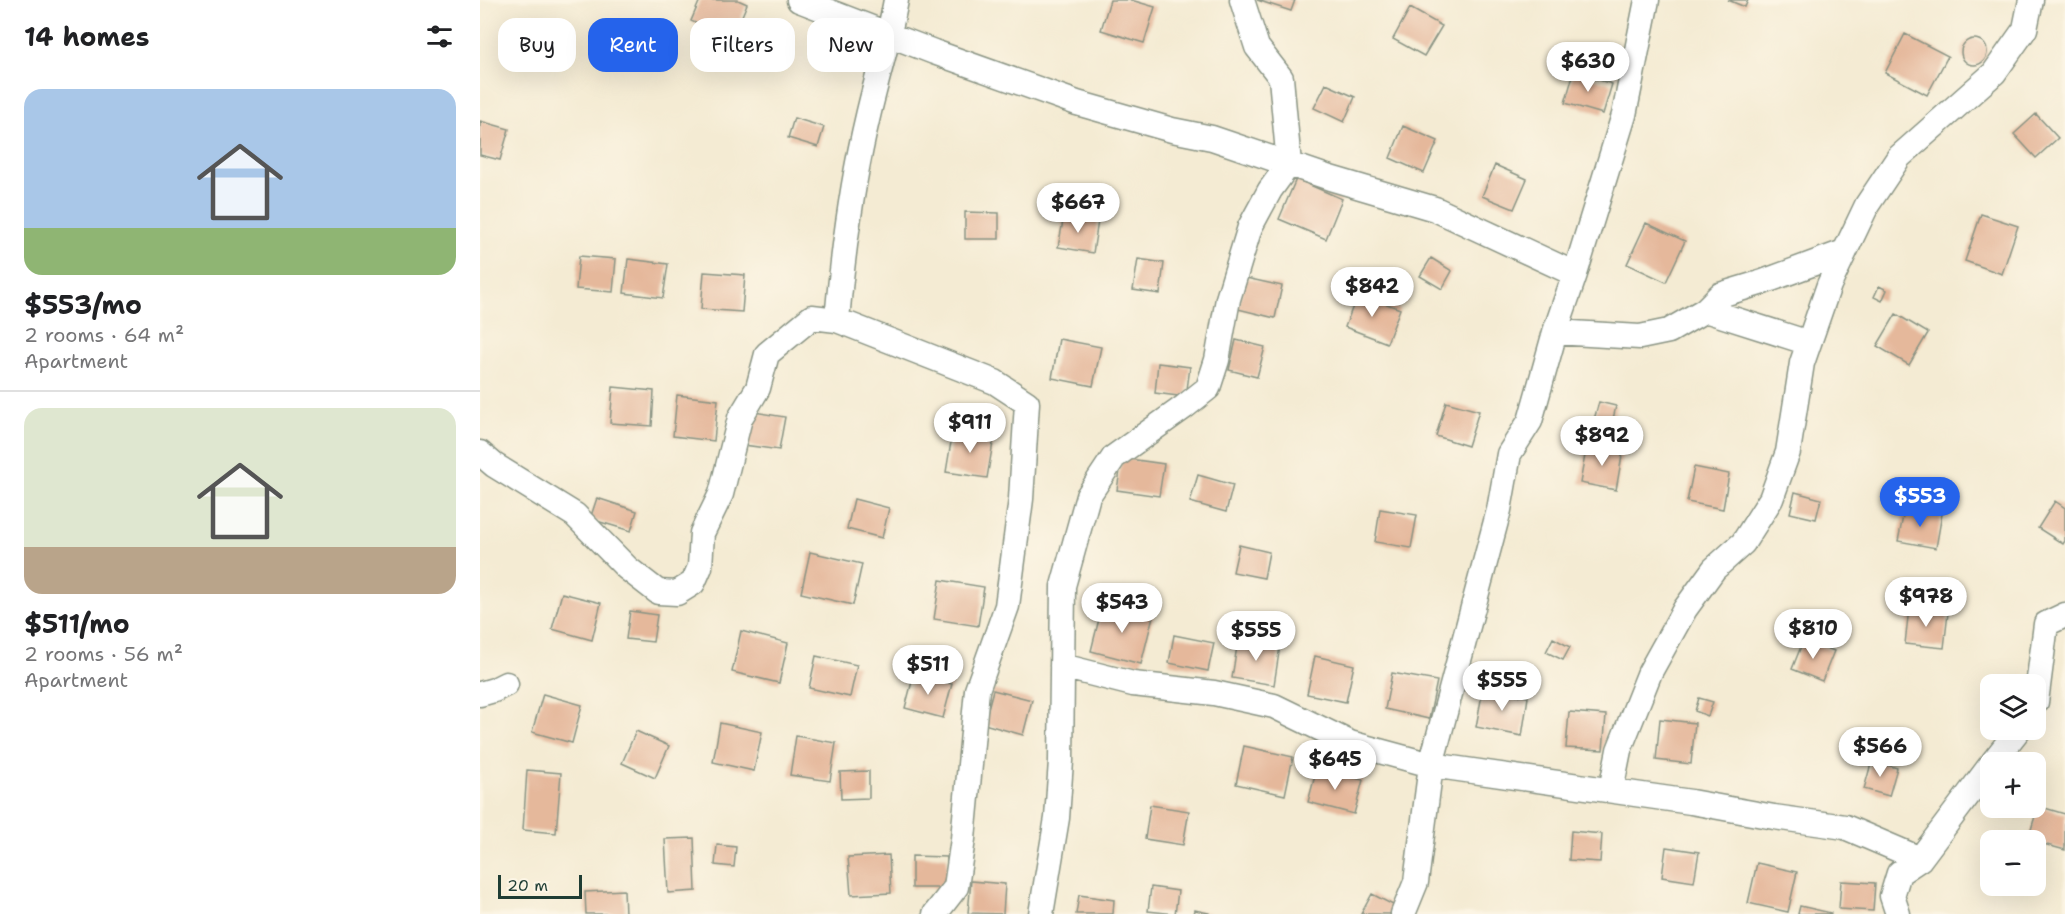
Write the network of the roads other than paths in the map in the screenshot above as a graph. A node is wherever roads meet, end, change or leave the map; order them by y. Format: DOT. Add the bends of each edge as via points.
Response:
graph roads {
  1 [pos="799,0"];
  2 [pos="896,0"];
  3 [pos="1242,0"];
  4 [pos="1647,0"];
  5 [pos="2031,0"];
  6 [pos="846,18"];
  7 [pos="893,18"];
  8 [pos="894,36"];
  9 [pos="879,72"];
  10 [pos="1289,164"];
  11 [pos="1844,252"];
  12 [pos="1575,274"];
  13 [pos="1705,310"];
  14 [pos="837,320"];
  15 [pos="1555,332"];
  16 [pos="1809,343"];
  17 [pos="480,453"];
  18 [pos="2065,615"];
  19 [pos="1062,666"];
  20 [pos="2040,674"];
  21 [pos="506,684"];
  22 [pos="480,694"];
  23 [pos="2011,740"];
  24 [pos="2002,752"];
  25 [pos="1431,765"];
  26 [pos="1980,779"];
  27 [pos="1611,790"];
  28 [pos="1920,859"];
  29 [pos="935,914"];
  30 [pos="1041,914"];
  31 [pos="1403,914"];
  32 [pos="1898,914"];
  1 -- 6 [label="street"];
  2 -- 7 [label="street"];
  3 -- 10 [label="street" via="1257,47 1281,78"];
  4 -- 12 [label="street" via="1624,115"];
  5 -- 11 [label="street" via="2025,29 1994,73 1899,157 1867,205"];
  8 -- 10 [label="street" via="1077,103 1212,138"];
  9 -- 14 [label="street" via="867,116 844,242"];
  10 -- 12 [label="street" via="1435,209"];
  10 -- 19 [label="street" via="1250,227 1228,299 1208,388 1114,458 1088,496 1063,586"];
  11 -- 13 [label="street" via="1720,295"];
  11 -- 16 [label="street"];
  12 -- 15 [label="street"];
  13 -- 15 [label="street" via="1669,331 1640,337"];
  13 -- 16 [label="street"];
  14 -- 17 [label="street" via="812,317 766,354 758,388 740,417 721,494 702,532 700,567 693,583 676,593 658,592 627,568 575,514"];
  14 -- 29 [label="street" via="995,382 1027,403 1021,499 1006,606 977,690 956,887"];
  15 -- 25 [label="street" via="1530,421 1509,454 1499,510"];
  16 -- 27 [label="street" via="1802,363 1788,452 1772,499 1743,543 1714,569 1685,609 1650,672 1619,750"];
  18 -- 20 [label="street" via="2046,624"];
  19 -- 25 [label="street" via="1133,684 1214,693 1274,706 1350,743"];
  19 -- 30 [label="street" via="1057,818"];
  21 -- 22 [label="street"];
  23 -- 24 [label="street"];
  25 -- 27 [label="street"];
  25 -- 31 [label="street" via="1416,882"];
  26 -- 28 [label="street"];
  27 -- 28 [label="street" via="1845,827"];
  28 -- 32 [label="street" via="1899,873 1892,896"];
}
